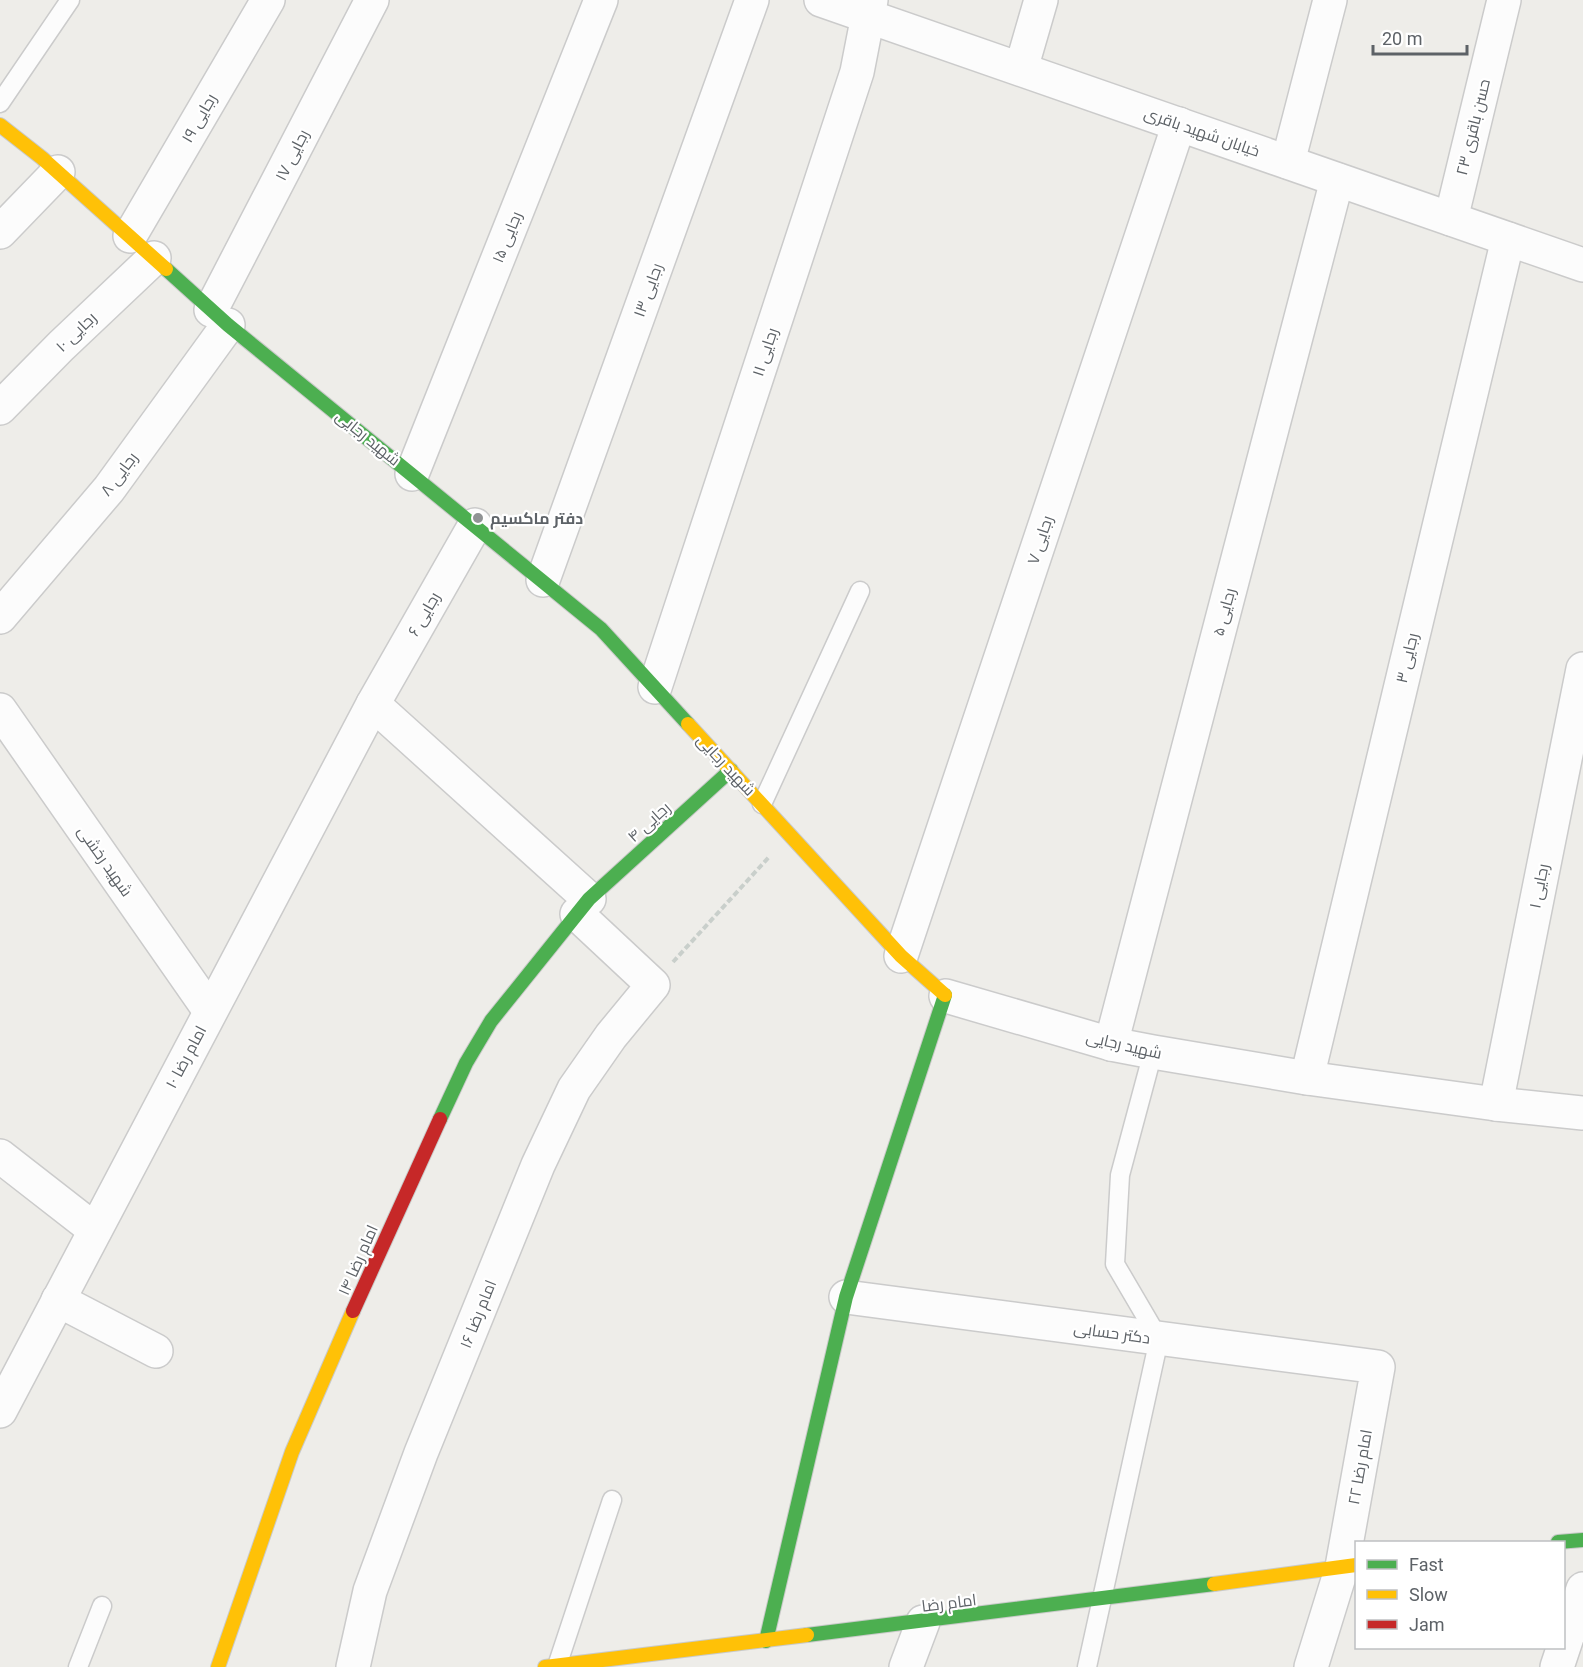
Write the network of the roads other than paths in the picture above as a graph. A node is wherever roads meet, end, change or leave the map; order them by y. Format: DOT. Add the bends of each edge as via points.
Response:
graph roads {
  1 [pos="70,0"];
  2 [pos="268,0"];
  3 [pos="372,0"];
  4 [pos="601,0"];
  5 [pos="752,0"];
  6 [pos="821,0"];
  7 [pos="1041,0"];
  8 [pos="1330,0"];
  9 [pos="1504,0"];
  10 [pos="869,8"];
  11 [pos="1021,69"];
  12 [pos="0,103"];
  13 [pos="1179,124"];
  14 [pos="0,125"];
  15 [pos="1288,162"];
  16 [pos="58,172"];
  17 [pos="1337,180"];
  18 [pos="1451,219"];
  19 [pos="0,232"];
  20 [pos="130,236"];
  21 [pos="1508,239"];
  22 [pos="154,258"];
  23 [pos="1583,265"];
  24 [pos="219,317"];
  25 [pos="0,408"];
  26 [pos="412,474"];
  27 [pos="476,525"];
  28 [pos="543,580"];
  29 [pos="860,591"];
  30 [pos="0,617"];
  31 [pos="1583,669"];
  32 [pos="655,687"];
  33 [pos="373,704"];
  34 [pos="0,710"];
  35 [pos="730,770"];
  36 [pos="762,804"];
  37 [pos="583,906"];
  38 [pos="901,956"];
  39 [pos="946,996"];
  40 [pos="210,1011"];
  41 [pos="1111,1044"];
  42 [pos="1153,1052"];
  43 [pos="1307,1078"];
  44 [pos="1496,1104"];
  45 [pos="1583,1113"];
  46 [pos="0,1156"];
  47 [pos="95,1230"];
  48 [pos="846,1296"];
  49 [pos="58,1300"];
  50 [pos="1159,1339"];
  51 [pos="156,1351"];
  52 [pos="1378,1367"];
  53 [pos="0,1411"];
  54 [pos="612,1500"];
  55 [pos="1583,1540"];
  56 [pos="1565,1541"];
  57 [pos="1349,1566"];
  58 [pos="1583,1589"];
  59 [pos="1101,1600"];
  60 [pos="102,1606"];
  61 [pos="923,1623"];
  62 [pos="766,1641"];
  63 [pos="1565,1643"];
  64 [pos="1563,1649"];
  65 [pos="609,1663"];
  66 [pos="551,1666"];
  67 [pos="78,1667"];
  68 [pos="218,1667"];
  69 [pos="353,1667"];
  70 [pos="906,1667"];
  71 [pos="1086,1667"];
  72 [pos="1311,1667"];
  73 [pos="1557,1667"];
  1 -- 12 [label="lane"];
  2 -- 20 [label="street, رجایی ۱۹"];
  3 -- 24 [label="street, رجایی ۱۷"];
  4 -- 26 [label="street, رجایی ۱۵"];
  5 -- 28 [label="street, رجایی ۱۳"];
  6 -- 10 [label="street, خیابان شهید باقری"];
  7 -- 11 [label="street"];
  8 -- 15 [label="street"];
  9 -- 18 [label="street, حسن باقری ۲۳"];
  10 -- 11 [label="street, خیابان شهید باقری"];
  10 -- 32 [label="street, رجایی ۱۱" via="857,72"];
  11 -- 13 [label="street, خیابان شهید باقری"];
  13 -- 15 [label="street, خیابان شهید باقری"];
  13 -- 38 [label="street, رجایی ۷"];
  14 -- 16 [label="street, شهید رجایی"];
  15 -- 17 [label="street, خیابان شهید باقری"];
  16 -- 19 [label="street"];
  16 -- 20 [label="street, شهید رجایی"];
  17 -- 18 [label="street, خیابان شهید باقری"];
  17 -- 41 [label="street, رجایی ۵"];
  18 -- 21 [label="street, خیابان شهید باقری"];
  20 -- 22 [label="street, شهید رجایی"];
  21 -- 23 [label="street, خیابان شهید باقری"];
  21 -- 43 [label="street, رجایی ۳"];
  22 -- 24 [label="street, شهید رجایی"];
  22 -- 25 [label="street, رجایی ۱۰"];
  24 -- 26 [label="street, شهید رجایی"];
  24 -- 30 [label="street, رجایی ۸" via="109,489"];
  26 -- 27 [label="street, شهید رجایی"];
  27 -- 28 [label="street, شهید رجایی"];
  27 -- 33 [label="street, رجایی ۶"];
  28 -- 32 [label="street, شهید رجایی" via="601,629"];
  29 -- 36 [label="lane"];
  31 -- 44 [label="street, رجایی ۱"];
  32 -- 35 [label="street, شهید رجایی"];
  33 -- 37 [label="street"];
  33 -- 40 [label="street, امام رضا ۱۰"];
  34 -- 40 [label="street, شهید رخشی"];
  35 -- 36 [label="street, شهید رجایی"];
  35 -- 37 [label="street, رجایی ۴"];
  36 -- 38 [label="street, شهید رجایی"];
  37 -- 68 [label="street, امام رضا ۱۴" via="491,1021 466,1063 291,1452"];
  37 -- 69 [label="street, امام رضا ۱۶" via="652,985 574,1089 538,1165 401,1506 370,1591"];
  38 -- 39 [label="street, شهید رجایی"];
  39 -- 41 [label="street, شهید رجایی"];
  39 -- 48 [label="street"];
  40 -- 47 [label="street, امام رضا ۱۰"];
  41 -- 42 [label="street, شهید رجایی"];
  42 -- 43 [label="street, شهید رجایی"];
  42 -- 50 [label="lane" via="1120,1175 1116,1264"];
  43 -- 44 [label="street, شهید رجایی"];
  44 -- 45 [label="street, شهید رجایی"];
  46 -- 47 [label="street"];
  47 -- 49 [label="street, امام رضا ۱۰"];
  48 -- 50 [label="street, دکتر حسابی"];
  48 -- 62 [label="street"];
  49 -- 51 [label="street"];
  49 -- 53 [label="street, امام رضا ۱۰"];
  50 -- 52 [label="street, دکتر حسابی"];
  50 -- 59 [label="lane"];
  52 -- 57 [label="street, امام رضا ۲۲"];
  54 -- 66 [label="lane"];
  55 -- 56 [label="street"];
  57 -- 59 [label="street, امام رضا"];
  57 -- 72 [label="street, امام رضا ۲۲"];
  58 -- 63 [label="street"];
  59 -- 61 [label="street, امام رضا"];
  59 -- 71 [label="lane"];
  60 -- 67 [label="lane"];
  61 -- 62 [label="street, امام رضا"];
  61 -- 70 [label="street"];
  62 -- 65 [label="street, امام رضا"];
  64 -- 73 [label="street"];
  65 -- 66 [label="street, امام رضا"];
}
